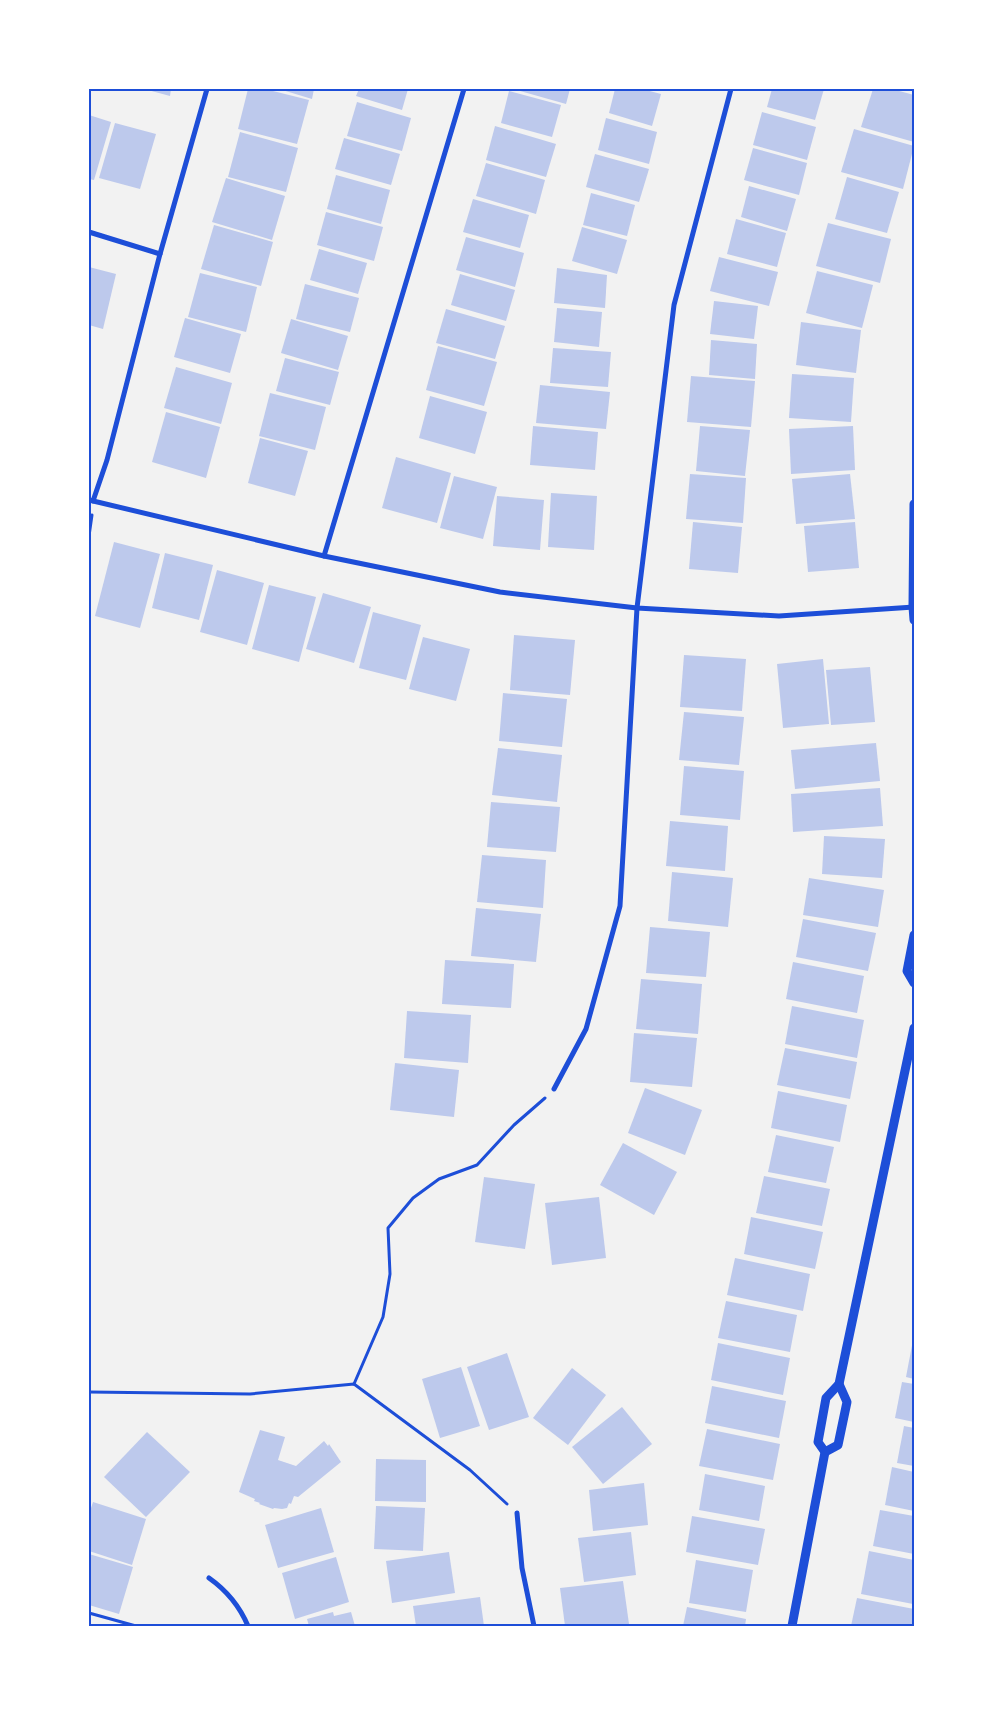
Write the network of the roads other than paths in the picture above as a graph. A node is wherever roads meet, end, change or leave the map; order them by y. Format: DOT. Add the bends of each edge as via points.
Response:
graph roads {
  1 [pos="207,89"];
  2 [pos="464,89"];
  3 [pos="731,89"];
  4 [pos="89,232"];
  5 [pos="160,254"];
  6 [pos="91,500"];
  7 [pos="914,504"];
  8 [pos="324,556"];
  9 [pos="913,607"];
  10 [pos="637,608"];
  11 [pos="914,620"];
  12 [pos="914,935"];
  13 [pos="914,983"];
  14 [pos="914,1028"];
  15 [pos="554,1089"];
  16 [pos="839,1384"];
  17 [pos="825,1452"];
  18 [pos="517,1513"];
  19 [pos="210,1578"];
  20 [pos="248,1626"];
  21 [pos="534,1626"];
  22 [pos="792,1626"];
  1 -- 5 [label="street"];
  2 -- 8 [label="street"];
  3 -- 10 [label="street" via="674,305"];
  4 -- 5 [label="street"];
  5 -- 6 [label="street" via="107,460"];
  6 -- 8 [label="street"];
  7 -- 9 [label="street"];
  8 -- 10 [label="street" via="500,592"];
  9 -- 10 [label="street" via="779,616"];
  9 -- 11 [label="street"];
  10 -- 15 [label="street" via="620,906 586,1029"];
  12 -- 13 [label="street" via="907,971"];
  14 -- 16 [label="street"];
  16 -- 17 [label="street" via="826,1398 818,1442"];
  16 -- 17 [label="street" via="848,1402 838,1445"];
  17 -- 22 [label="street"];
  18 -- 21 [label="street" via="522,1568"];
  19 -- 20 [label="street" via="230,1597"];
}
